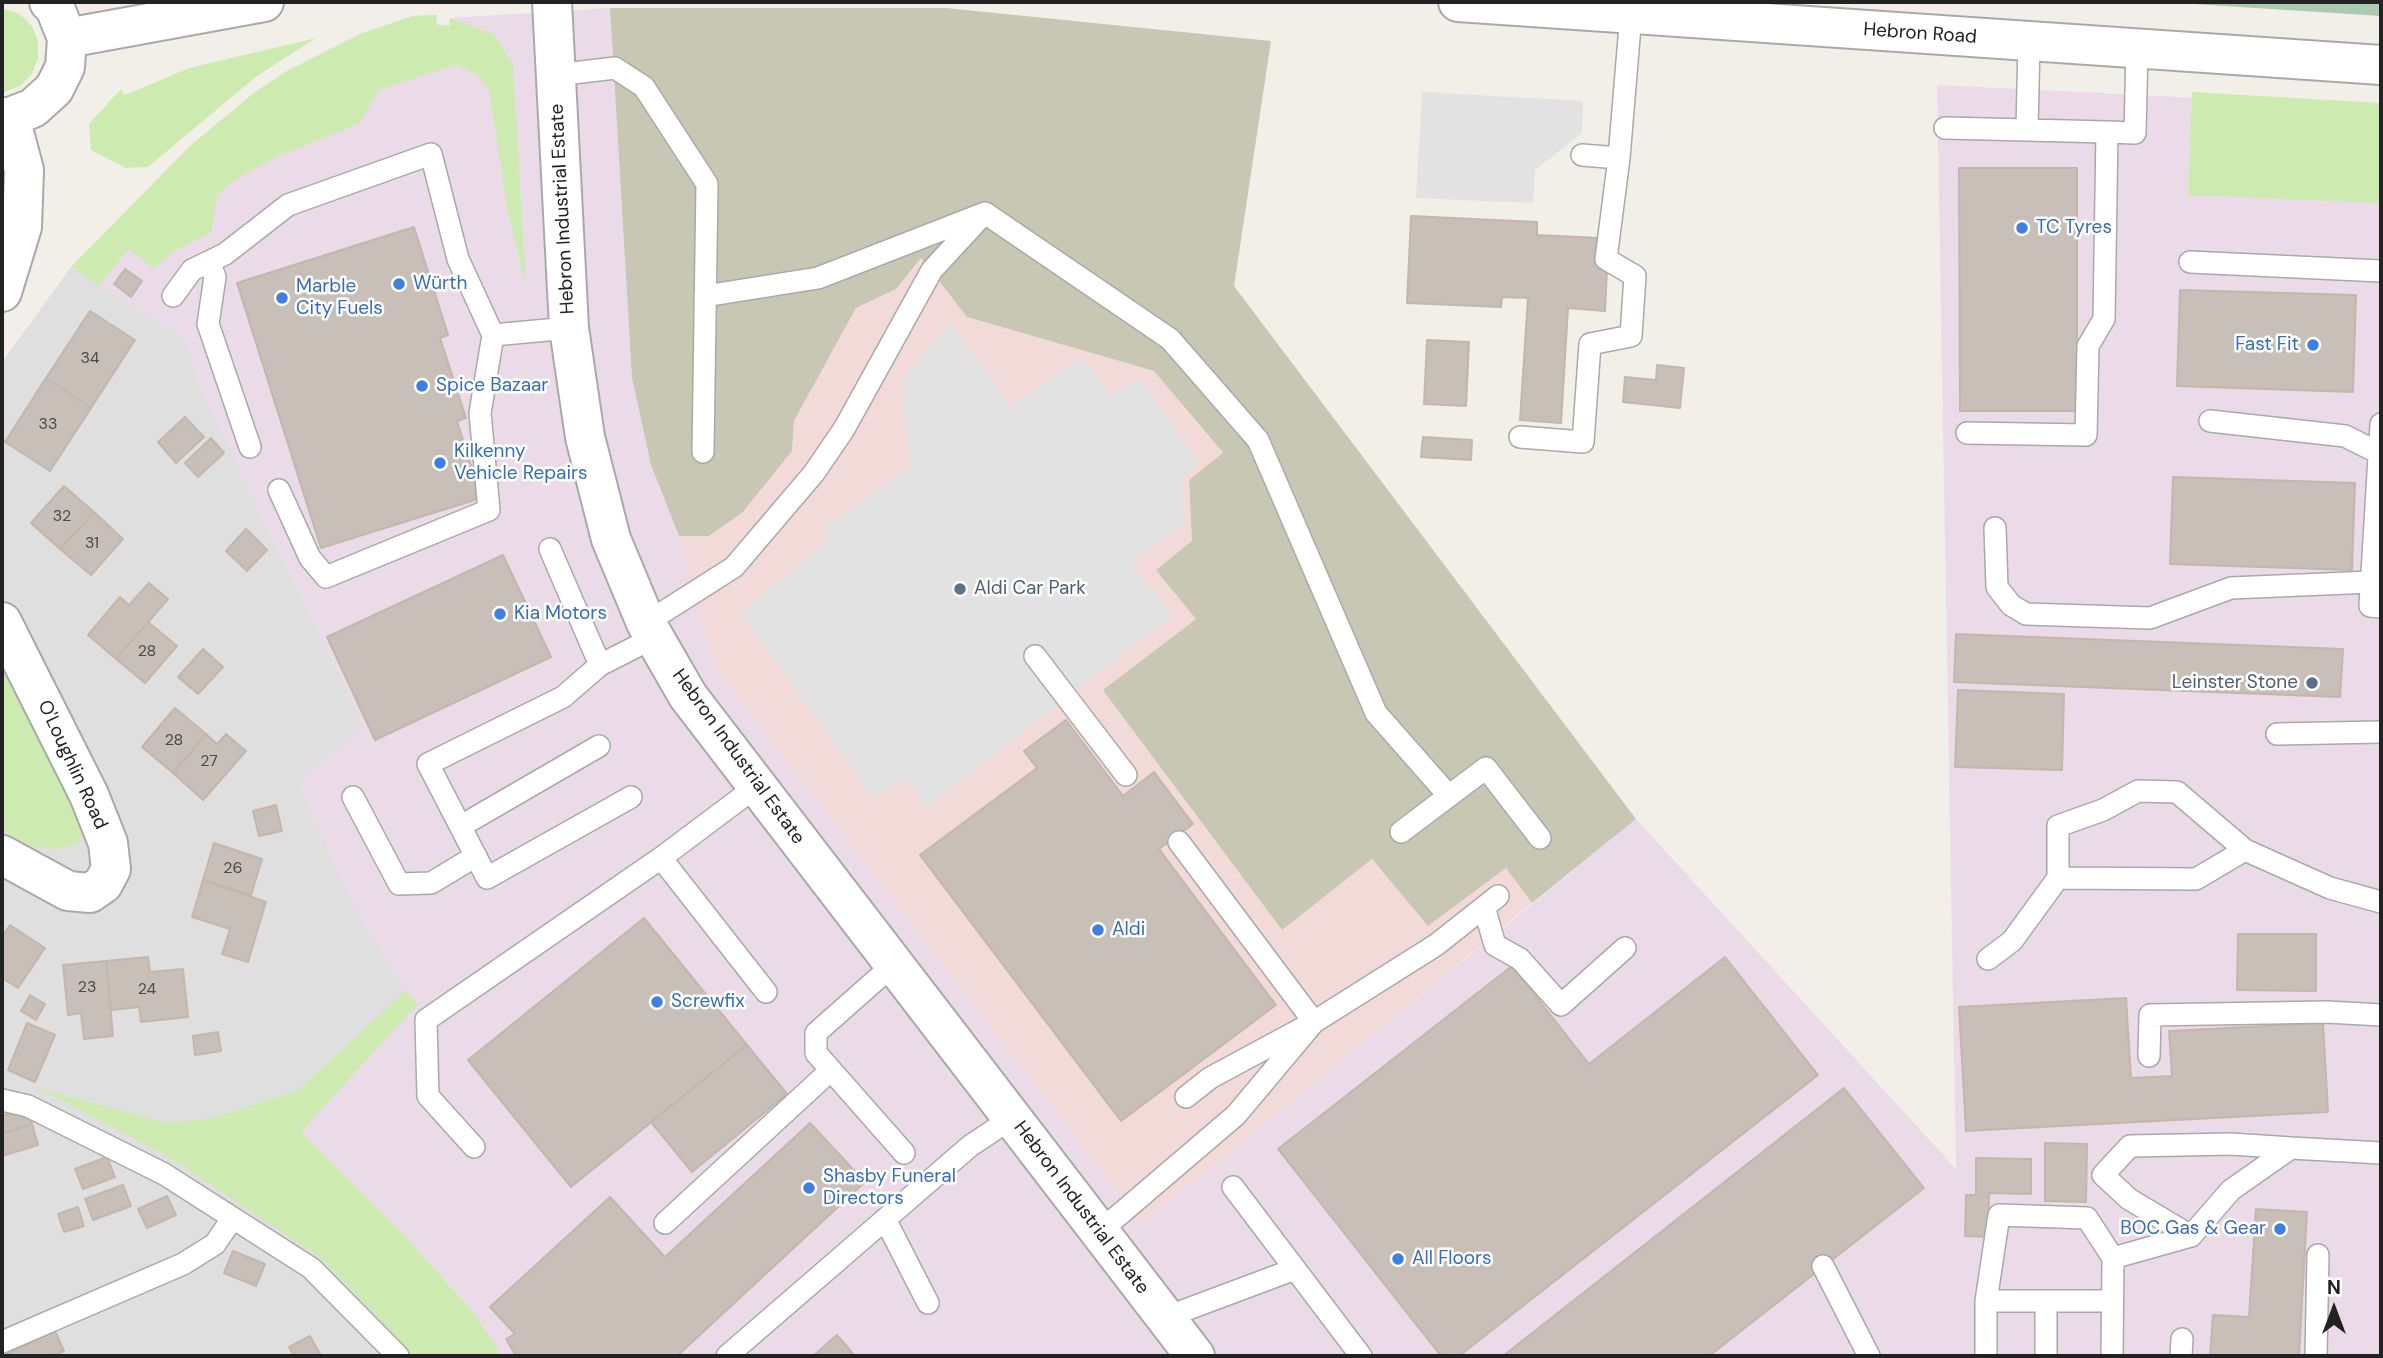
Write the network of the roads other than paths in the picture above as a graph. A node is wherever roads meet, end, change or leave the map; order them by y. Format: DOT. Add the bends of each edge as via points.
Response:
graph roads {
  1 [pos="50,2"];
  2 [pos="264,2"];
  3 [pos="552,2"];
  4 [pos="1458,2"];
  5 [pos="1631,14"];
  6 [pos="67,38"];
  7 [pos="2029,41"];
  8 [pos="2137,49"];
  9 [pos="2381,65"];
  10 [pos="556,75"];
  11 [pos="6,117"];
  12 [pos="1945,128"];
  13 [pos="2027,130"];
  14 [pos="2107,132"];
  15 [pos="1581,155"];
  16 [pos="1619,158"];
  17 [pos="985,214"];
  18 [pos="209,262"];
  19 [pos="2190,262"];
  20 [pos="2381,271"];
  21 [pos="2,292"];
  22 [pos="173,296"];
  23 [pos="705,296"];
  24 [pos="569,328"];
  25 [pos="493,335"];
  26 [pos="2210,421"];
  27 [pos="2381,424"];
  28 [pos="1967,433"];
  29 [pos="1520,438"];
  30 [pos="250,447"];
  31 [pos="703,452"];
  32 [pos="2380,454"];
  33 [pos="279,490"];
  34 [pos="1995,528"];
  35 [pos="550,549"];
  36 [pos="2371,582"];
  37 [pos="2381,607"];
  38 [pos="2,622"];
  39 [pos="650,630"];
  40 [pos="1035,656"];
  41 [pos="600,665"];
  42 [pos="2381,732"];
  43 [pos="2277,734"];
  44 [pos="599,746"];
  45 [pos="1126,775"];
  46 [pos="757,786"];
  47 [pos="1449,796"];
  48 [pos="353,797"];
  49 [pos="631,797"];
  50 [pos="461,826"];
  51 [pos="1401,832"];
  52 [pos="1540,838"];
  53 [pos="1179,842"];
  54 [pos="2245,850"];
  55 [pos="2,855"];
  56 [pos="476,856"];
  57 [pos="661,858"];
  58 [pos="2058,877"];
  59 [pos="2381,902"];
  60 [pos="1625,948"];
  61 [pos="1988,958"];
  62 [pos="894,964"];
  63 [pos="766,992"];
  64 [pos="2381,1015"];
  65 [pos="1314,1022"];
  66 [pos="2149,1056"];
  67 [pos="831,1070"];
  68 [pos="1186,1097"];
  69 [pos="2,1100"];
  70 [pos="1012,1118"];
  71 [pos="474,1147"];
  72 [pos="2291,1148"];
  73 [pos="904,1153"];
  74 [pos="2381,1153"];
  75 [pos="1233,1187"];
  76 [pos="232,1219"];
  77 [pos="885,1219"];
  78 [pos="665,1223"];
  79 [pos="1099,1232"];
  80 [pos="2191,1236"];
  81 [pos="2318,1255"];
  82 [pos="2113,1258"];
  83 [pos="1823,1266"];
  84 [pos="1295,1269"];
  85 [pos="1986,1301"];
  86 [pos="2046,1301"];
  87 [pos="2112,1301"];
  88 [pos="928,1303"];
  89 [pos="1164,1318"];
  90 [pos="2,1342"];
  91 [pos="398,1356"];
  92 [pos="727,1356"];
  93 [pos="1195,1356"];
  94 [pos="1362,1356"];
  95 [pos="1868,1356"];
  96 [pos="1986,1356"];
  97 [pos="2046,1356"];
  98 [pos="2112,1356"];
  99 [pos="2316,1356"];
  1 -- 6 [label="street"];
  2 -- 6 [label="street"];
  3 -- 10 [label="street, Hebron Industrial Estate"];
  4 -- 5 [label="street, Hebron Road"];
  5 -- 7 [label="street, Hebron Road"];
  5 -- 16 [label="lane"];
  6 -- 11 [label="street" via="65,67 54,89 33,108"];
  7 -- 8 [label="street, Hebron Road"];
  7 -- 13 [label="lane"];
  8 -- 9 [label="street, Hebron Road"];
  8 -- 14 [label="lane" via="2135,133"];
  10 -- 23 [label="lane" via="615,68 644,87 706,184"];
  10 -- 24 [label="street, Hebron Industrial Estate"];
  11 -- 21 [label="street" via="24,170 22,227"];
  12 -- 13 [label="lane"];
  13 -- 14 [label="lane"];
  14 -- 28 [label="lane" via="2104,318 2088,346 2086,435"];
  15 -- 16 [label="lane"];
  16 -- 29 [label="lane" via="1606,260 1635,275 1631,336 1590,344 1583,442"];
  17 -- 23 [label="lane" via="818,278"];
  17 -- 39 [label="lane" via="932,270 844,429 814,473 734,567"];
  17 -- 47 [label="lane" via="1170,339 1258,440 1376,713"];
  18 -- 22 [label="lane" via="192,270"];
  18 -- 25 [label="lane" via="288,205 431,154 458,260"];
  18 -- 30 [label="lane" via="215,277 208,324"];
  19 -- 20 [label="lane"];
  23 -- 31 [label="lane"];
  24 -- 25 [label="lane"];
  24 -- 39 [label="street, Hebron Industrial Estate" via="585,438 611,539"];
  25 -- 33 [label="lane" via="480,413 489,510 326,577 310,558"];
  26 -- 32 [label="lane" via="2345,436"];
  27 -- 32 [label="lane"];
  32 -- 36 [label="lane"];
  34 -- 36 [label="lane" via="1997,587 2011,605 2026,614 2150,618 2231,588"];
  35 -- 41 [label="lane"];
  36 -- 37 [label="lane" via="2370,606"];
  38 -- 55 [label="street, O'Loughlin Road" via="89,795 108,843 111,869 103,884 90,893 68,891"];
  39 -- 41 [label="lane"];
  39 -- 46 [label="street, Hebron Industrial Estate" via="688,696"];
  40 -- 45 [label="lane"];
  41 -- 50 [label="lane" via="563,697 428,764"];
  42 -- 43 [label="lane"];
  44 -- 50 [label="lane"];
  46 -- 57 [label="lane"];
  46 -- 62 [label="street, Hebron Industrial Estate"];
  47 -- 51 [label="lane"];
  47 -- 52 [label="lane" via="1486,768"];
  48 -- 56 [label="lane" via="399,884 431,883"];
  49 -- 56 [label="lane" via="487,877"];
  50 -- 56 [label="lane"];
  53 -- 65 [label="lane"];
  54 -- 58 [label="lane" via="2196,879"];
  54 -- 58 [label="lane" via="2178,792 2138,791 2058,826"];
  54 -- 59 [label="lane" via="2330,888"];
  57 -- 63 [label="lane"];
  57 -- 71 [label="lane" via="426,1020 428,1096"];
  58 -- 61 [label="lane" via="2012,941"];
  60 -- 65 [label="lane" via="1561,1005 1520,959 1495,945 1491,901 1436,945"];
  62 -- 67 [label="lane" via="816,1033 816,1053"];
  62 -- 70 [label="street, Hebron Industrial Estate"];
  64 -- 66 [label="lane" via="2150,1015"];
  65 -- 68 [label="lane" via="1210,1078"];
  65 -- 79 [label="lane" via="1236,1115"];
  67 -- 73 [label="lane"];
  67 -- 78 [label="lane"];
  69 -- 76 [label="lane" via="29,1106 164,1174"];
  70 -- 77 [label="lane" via="970,1146"];
  70 -- 79 [label="street, Hebron Industrial Estate"];
  72 -- 74 [label="lane"];
  72 -- 80 [label="lane" via="2231,1190"];
  72 -- 80 [label="lane" via="2130,1146 2103,1175 2129,1199"];
  75 -- 84 [label="lane"];
  76 -- 90 [label="lane" via="215,1244 183,1264"];
  76 -- 91 [label="lane" via="311,1268"];
  77 -- 88 [label="lane"];
  77 -- 92 [label="lane"];
  79 -- 89 [label="street, Hebron Industrial Estate"];
  80 -- 82 [label="lane"];
  81 -- 99 [label="lane"];
  82 -- 85 [label="lane" via="2087,1218 1999,1215"];
  82 -- 87 [label="lane"];
  83 -- 95 [label="lane"];
  84 -- 89 [label="lane"];
  84 -- 94 [label="lane"];
  85 -- 86 [label="lane"];
  85 -- 96 [label="lane"];
  86 -- 87 [label="lane"];
  86 -- 97 [label="lane"];
  87 -- 98 [label="lane"];
  89 -- 93 [label="street, Hebron Industrial Estate"];
}
